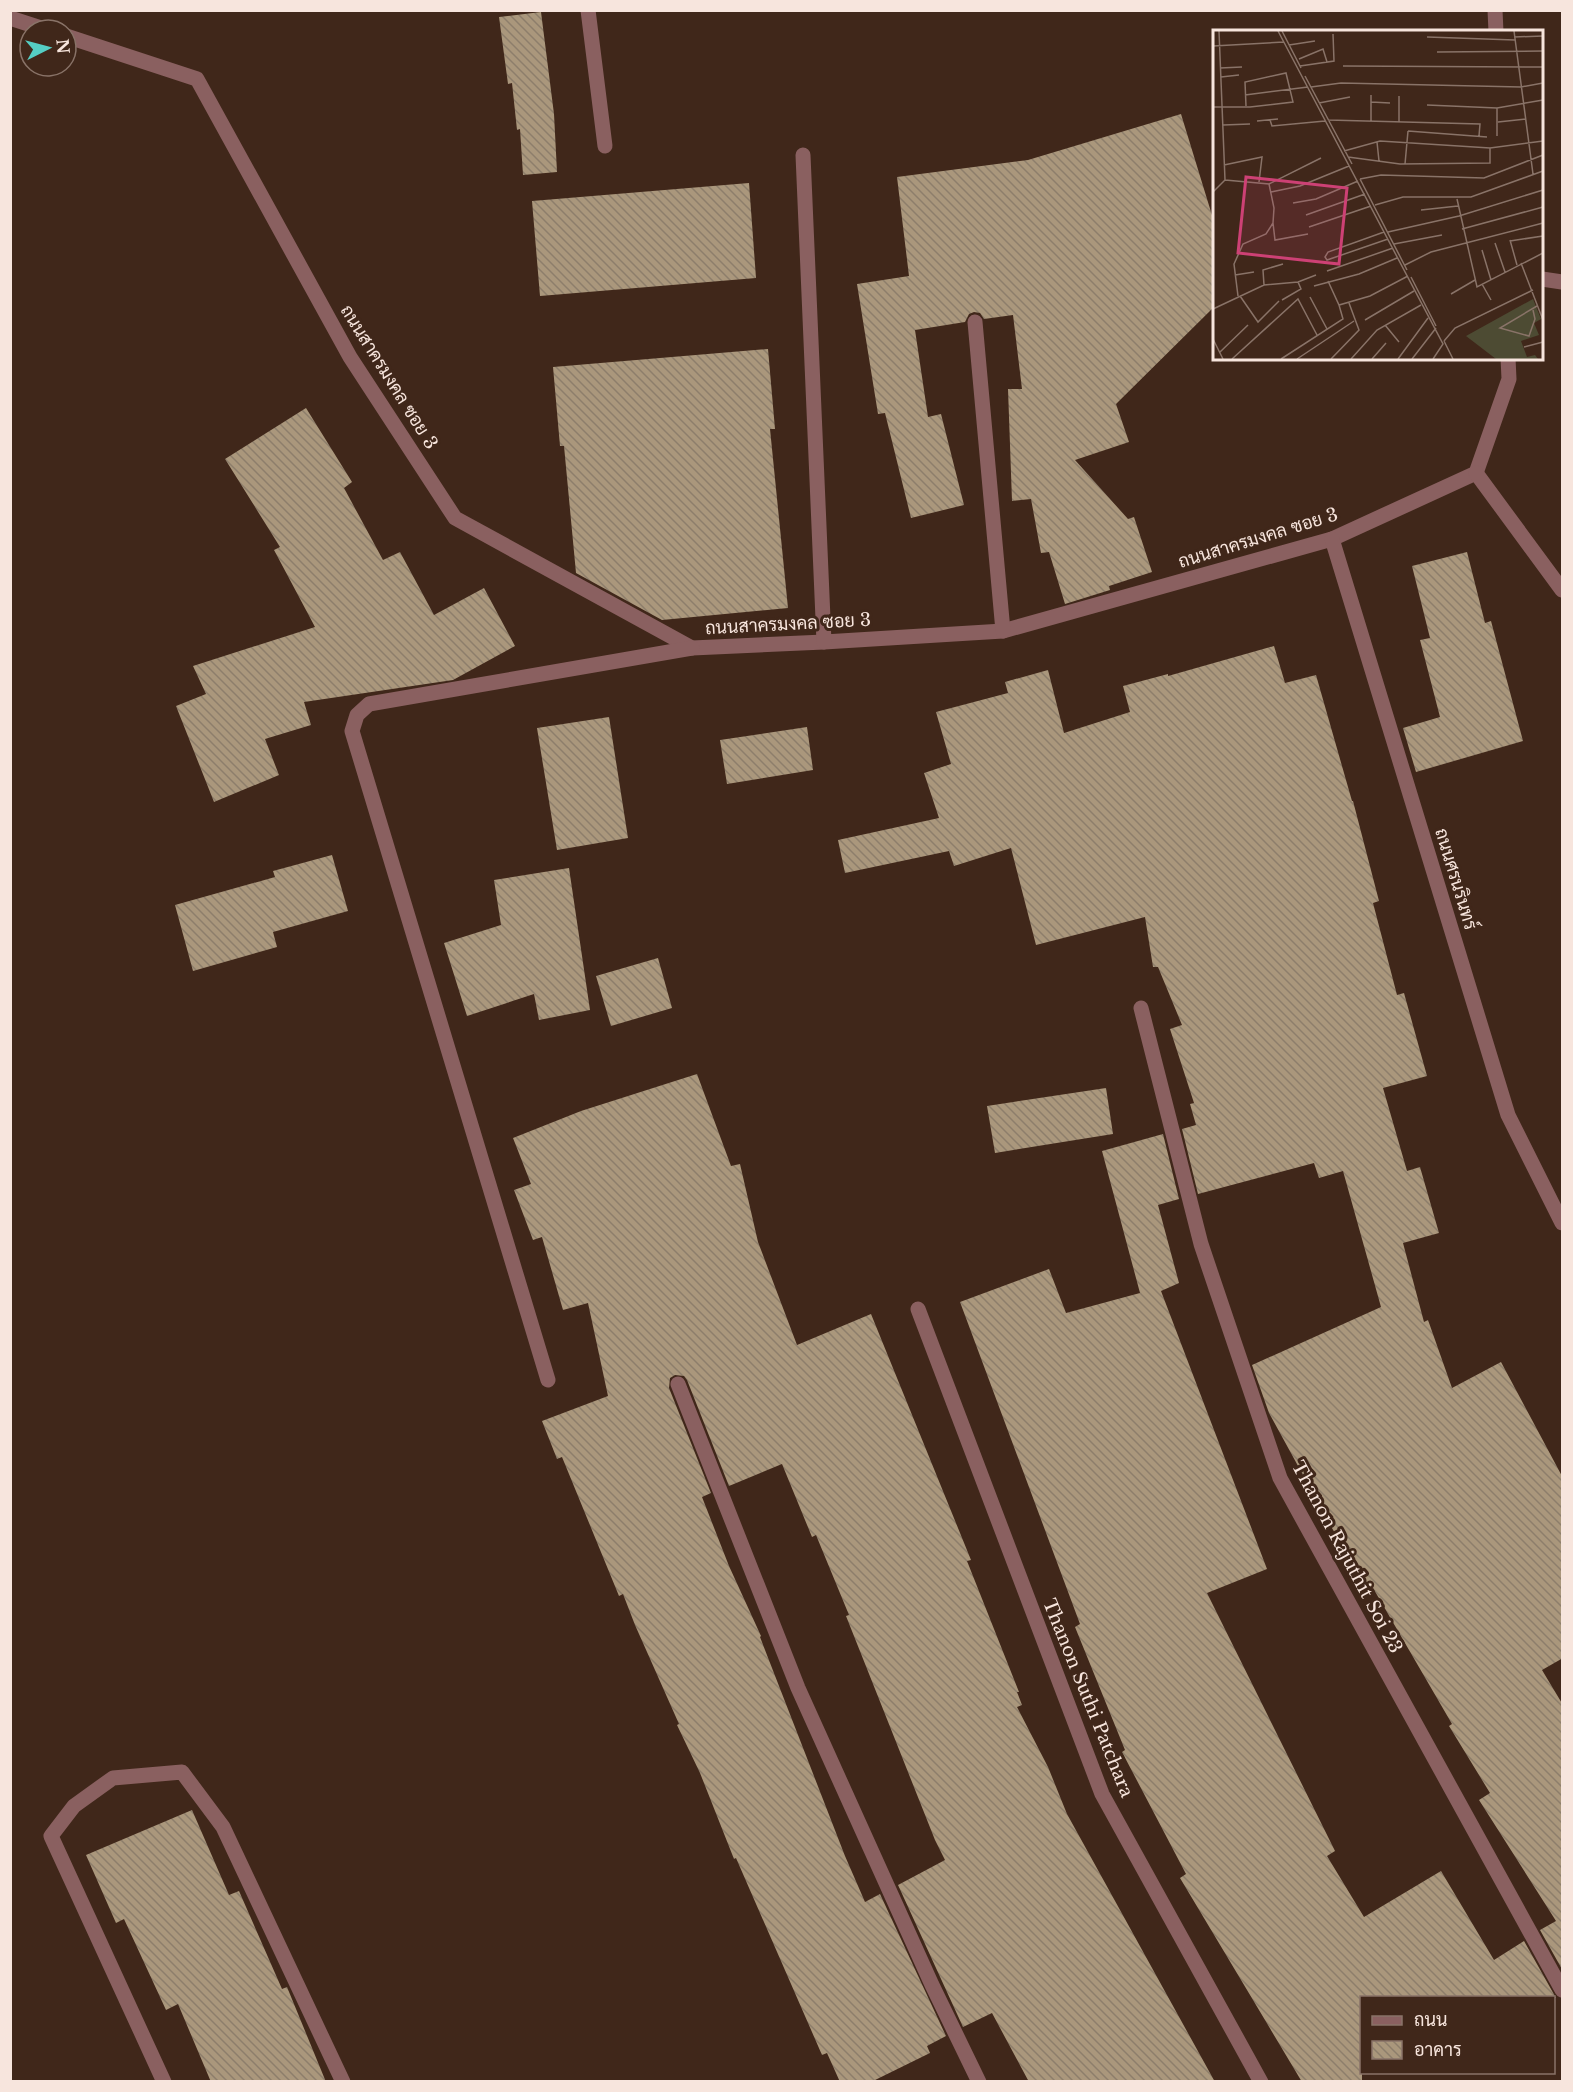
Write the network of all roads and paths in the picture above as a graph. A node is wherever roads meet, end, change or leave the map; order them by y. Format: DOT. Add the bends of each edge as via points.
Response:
graph roads {
  1 [pos="588,10"];
  2 [pos="1495,10"];
  3 [pos="1496,30"];
  4 [pos="78,40"];
  5 [pos="605,146"];
  6 [pos="803,155"];
  7 [pos="1543,279"];
  8 [pos="1563,282"];
  9 [pos="975,321"];
  10 [pos="1508,360"];
  11 [pos="1476,472"];
  12 [pos="1332,539"];
  13 [pos="1563,590"];
  14 [pos="1004,631"];
  15 [pos="824,642"];
  16 [pos="692,648"];
  17 [pos="1141,1008"];
  18 [pos="1563,1223"];
  19 [pos="918,1309"];
  20 [pos="548,1380"];
  21 [pos="678,1384"];
  22 [pos="1563,1990"];
  23 [pos="164,2082"];
  24 [pos="343,2082"];
  25 [pos="979,2082"];
  26 [pos="1261,2082"];
  1 -- 5 [label="street"];
  2 -- 3 [label="street"];
  4 -- 16 [label="street, ถนนสาครมงคล ซอย 3" via="197,79 350,357 455,518"];
  6 -- 15 [label="street"];
  7 -- 8 [label="street"];
  9 -- 14 [label="street"];
  10 -- 11 [label="street" via="1509,379"];
  11 -- 12 [label="street, ถนนสาครมงคล ซอย 3"];
  11 -- 13 [label="street"];
  12 -- 14 [label="street, ถนนสาครมงคล ซอย 3"];
  12 -- 18 [label="street, ถนนศรนรินทร์" via="1508,1115"];
  14 -- 15 [label="street, ถนนสาครมงคล ซอย 3"];
  15 -- 16 [label="street, ถนนสาครมงคล ซอย 3"];
  16 -- 20 [label="street" via="369,704 357,715 352,731"];
  17 -- 22 [label="street, Thanon Rajuthit Soi 23" via="1201,1244 1280,1478"];
  19 -- 26 [label="street, Thanon Suthi Patchara" via="1102,1794"];
  21 -- 25 [label="street" via="798,1688"];
  23 -- 24 [label="street" via="51,1836 74,1806 113,1778 182,1772 223,1827"];
}
